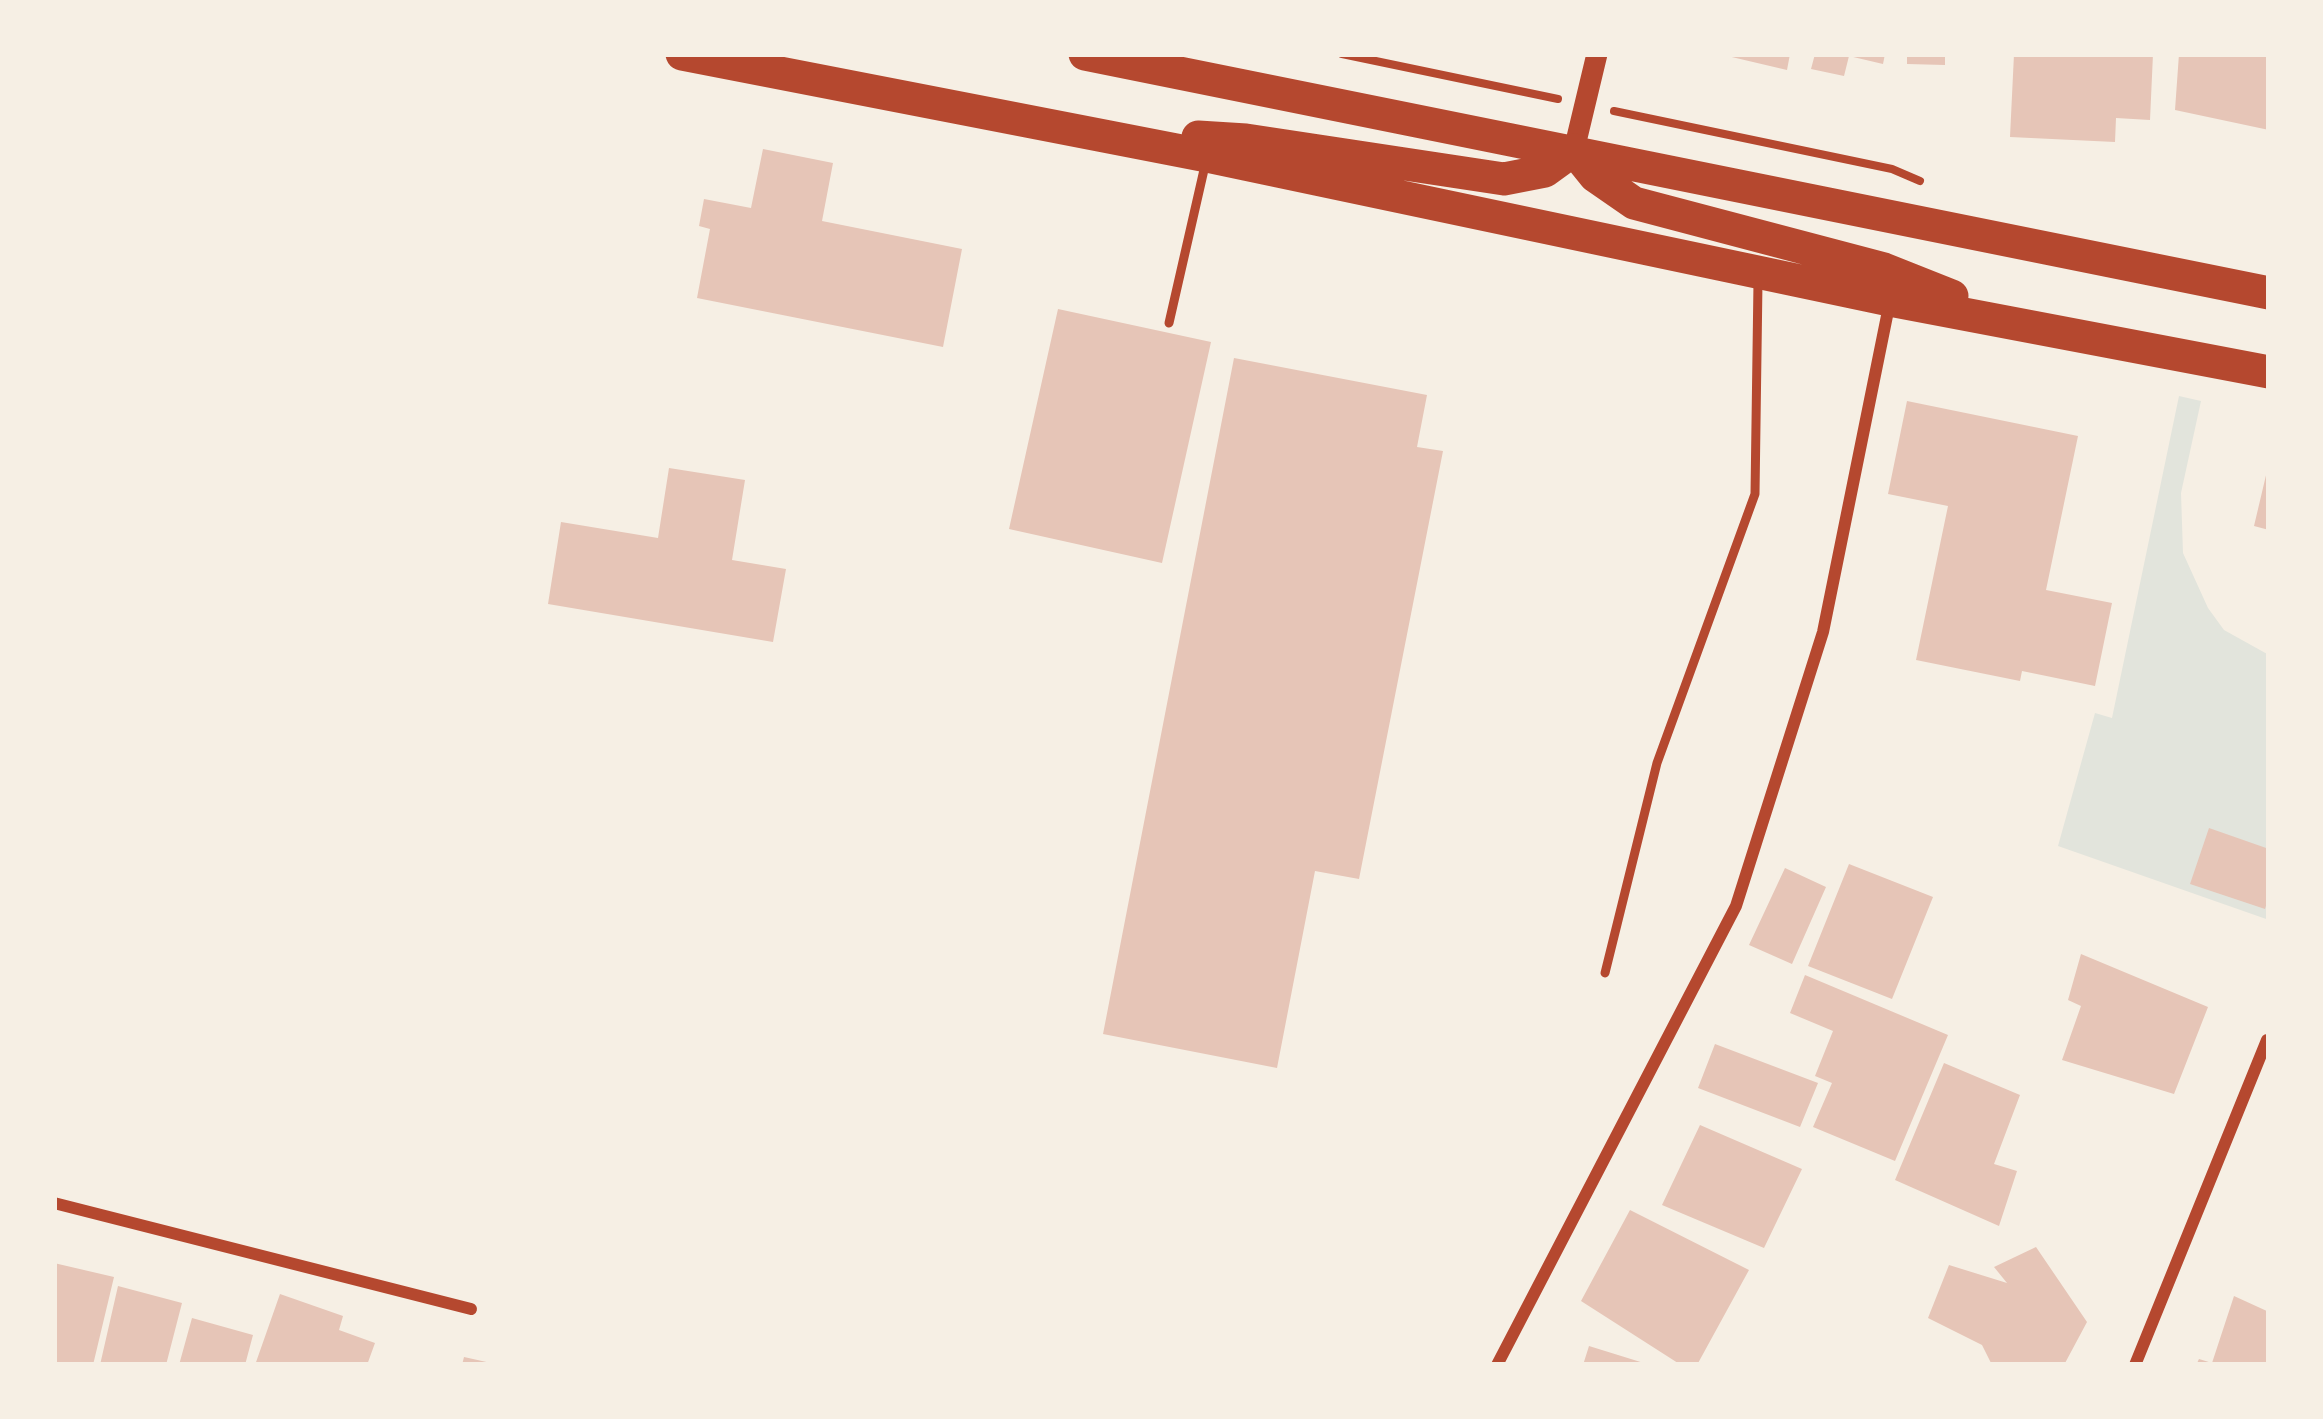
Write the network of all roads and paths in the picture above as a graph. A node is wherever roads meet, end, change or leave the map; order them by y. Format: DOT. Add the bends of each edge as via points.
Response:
graph roads {
  1 [pos="682,54"];
  2 [pos="1085,54"];
  3 [pos="1597,54"];
  4 [pos="1070,130"];
  5 [pos="1574,151"];
  6 [pos="1207,156"];
  7 [pos="1759,272"];
  8 [pos="2269,293"];
  9 [pos="1890,300"];
  10 [pos="1169,323"];
  11 [pos="2028,326"];
  12 [pos="2269,372"];
  13 [pos="1605,973"];
  14 [pos="2267,1040"];
  15 [pos="54,1203"];
  16 [pos="471,1309"];
  17 [pos="1497,1365"];
  18 [pos="2135,1365"];
  1 -- 4 [label="highway"];
  2 -- 5 [label="highway"];
  3 -- 5 [label="street"];
  4 -- 5 [label="highway" via="1246,140 1504,179 1545,171"];
  4 -- 6 [label="highway"];
  5 -- 8 [label="highway"];
  5 -- 11 [label="highway" via="1634,203 1884,269"];
  6 -- 7 [label="highway"];
  6 -- 10 [label="lane"];
  7 -- 9 [label="highway"];
  7 -- 13 [label="lane" via="1755,494 1658,764"];
  9 -- 11 [label="highway"];
  9 -- 17 [label="street" via="1823,632 1736,906"];
  11 -- 12 [label="highway"];
  14 -- 18 [label="street"];
  15 -- 16 [label="street"];
}
